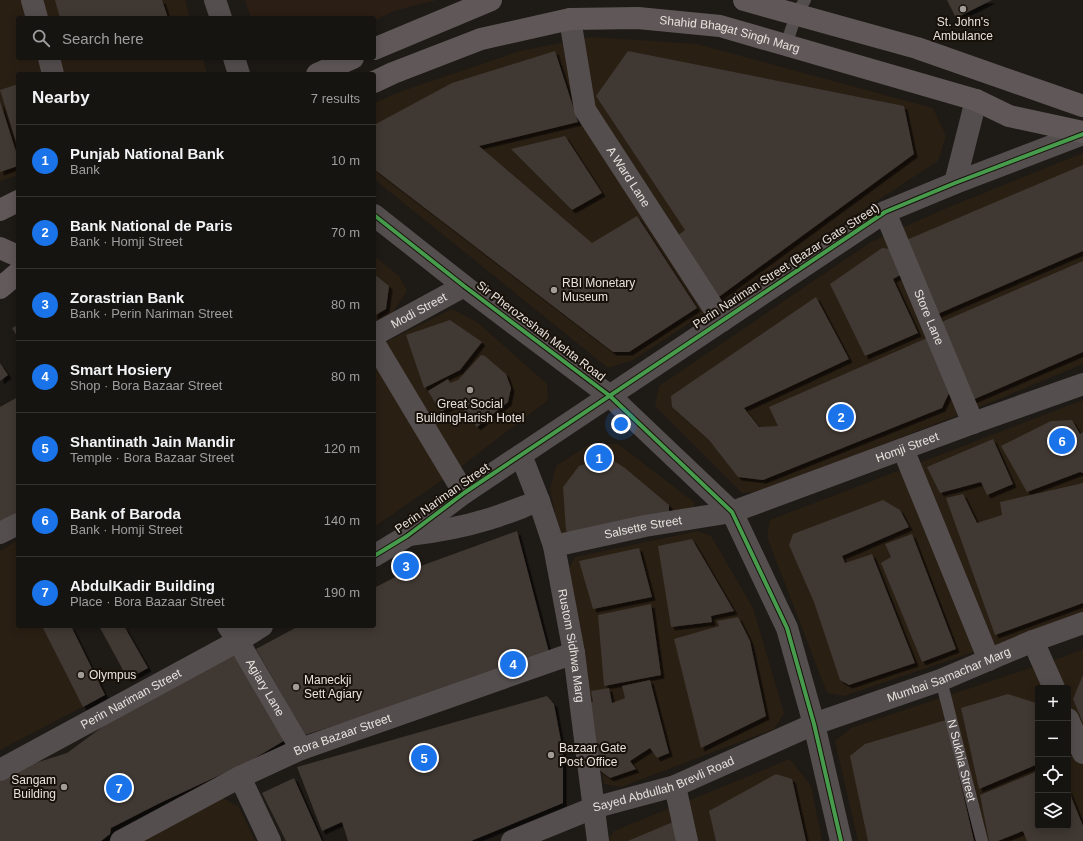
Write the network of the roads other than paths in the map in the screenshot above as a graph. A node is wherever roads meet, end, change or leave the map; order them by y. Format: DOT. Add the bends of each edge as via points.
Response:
graph roads {
  1 [pos="32,0"];
  2 [pos="215,0"];
  3 [pos="491,0"];
  4 [pos="744,0"];
  5 [pos="801,7"];
  6 [pos="36,16"];
  7 [pos="220,16"];
  8 [pos="570,19"];
  9 [pos="786,45"];
  10 [pos="376,48"];
  11 [pos="50,60"];
  12 [pos="235,60"];
  13 [pos="348,60"];
  14 [pos="52,72"];
  15 [pos="238,72"];
  16 [pos="322,72"];
  17 [pos="376,81"];
  18 [pos="976,100"];
  19 [pos="1083,106"];
  20 [pos="1083,133"];
  21 [pos="955,183"];
  22 [pos="16,202"];
  23 [pos="0,210"];
  24 [pos="885,212"];
  25 [pos="376,217"];
  26 [pos="0,248"];
  27 [pos="16,255"];
  28 [pos="464,286"];
  29 [pos="722,321"];
  30 [pos="376,334"];
  31 [pos="376,347"];
  32 [pos="1083,384"];
  33 [pos="610,396"];
  34 [pos="973,423"];
  35 [pos="903,449"];
  36 [pos="521,455"];
  37 [pos="464,493"];
  38 [pos="539,501"];
  39 [pos="732,512"];
  40 [pos="16,525"];
  41 [pos="0,533"];
  42 [pos="407,536"];
  43 [pos="554,546"];
  44 [pos="376,555"];
  45 [pos="1083,623"];
  46 [pos="254,628"];
  47 [pos="233,633"];
  48 [pos="1033,641"];
  49 [pos="574,653"];
  50 [pos="989,660"];
  51 [pos="941,680"];
  52 [pos="1053,685"];
  53 [pos="1069,721"];
  54 [pos="814,724"];
  55 [pos="301,749"];
  56 [pos="1083,753"];
  57 [pos="0,770"];
  58 [pos="240,777"];
  59 [pos="675,786"];
  60 [pos="593,808"];
  61 [pos="121,841"];
  62 [pos="270,841"];
  63 [pos="512,841"];
  64 [pos="598,841"];
  65 [pos="687,841"];
  66 [pos="841,841"];
  67 [pos="982,841"];
  1 -- 6 [label="street"];
  2 -- 7 [label="street"];
  3 -- 10 [label="main road"];
  4 -- 5 [label="main road"];
  5 -- 9 [label="lane"];
  5 -- 19 [label="main road"];
  8 -- 9 [label="main road, Shahid Bhagat Singh Marg" via="638,18 720,26"];
  8 -- 17 [label="main road, Shahid Bhagat Singh Marg" via="481,39"];
  8 -- 29 [label="street, A Ward Lane" via="585,110"];
  9 -- 18 [label="main road, Shahid Bhagat Singh Marg"];
  11 -- 14 [label="street"];
  12 -- 15 [label="street"];
  13 -- 16 [label="main road"];
  18 -- 20 [label="main road, Shahid Bhagat Singh Marg" via="1009,116"];
  18 -- 21 [label="street"];
  20 -- 21 [label="street, Perin Nariman Street (Bazar Gate Street)"];
  21 -- 24 [label="street, Perin Nariman Street (Bazar Gate Street)"];
  22 -- 23 [label="main road"];
  24 -- 29 [label="street, Perin Nariman Street (Bazar Gate Street)"];
  24 -- 34 [label="street, Store Lane"];
  25 -- 28 [label="street, Sir Pherozeshah Mehta Road"];
  26 -- 27 [label="main road"];
  28 -- 30 [label="street, Modi Street"];
  28 -- 33 [label="street, Sir Pherozeshah Mehta Road"];
  29 -- 33 [label="street, Perin Nariman Street (Bazar Gate Street)"];
  31 -- 37 [label="street"];
  32 -- 34 [label="street, Homji Street"];
  33 -- 36 [label="street, Perin Nariman Street (Bazar Gate Street)"];
  33 -- 39 [label="street, Sir Pherozeshah Mehta Road"];
  34 -- 35 [label="street, Homji Street"];
  35 -- 39 [label="street, Homji Street"];
  35 -- 50 [label="street"];
  36 -- 37 [label="street, Perin Nariman Street"];
  36 -- 38 [label="street, Rustom Sidhwa Marg"];
  37 -- 42 [label="street, Perin Nariman Street"];
  38 -- 42 [label="street, Perin Nariman Street" via="460,527"];
  38 -- 43 [label="street, Rustom Sidhwa Marg"];
  39 -- 43 [label="street, Salsette Street" via="645,526"];
  39 -- 54 [label="street, Sir Pherozeshah Mehta Road" via="787,628"];
  40 -- 41 [label="street"];
  42 -- 44 [label="street, Perin Nariman Street"];
  43 -- 49 [label="street, Rustom Sidhwa Marg"];
  45 -- 48 [label="street, Mumbai Samachar Marg"];
  46 -- 47 [label="street, Perin Nariman Street"];
  47 -- 55 [label="street, Agiary Lane"];
  47 -- 57 [label="street, Perin Nariman Street"];
  48 -- 50 [label="street, Mumbai Samachar Marg"];
  48 -- 52 [label="street"];
  49 -- 55 [label="street, Bora Bazaar Street"];
  49 -- 60 [label="street, Rustom Sidhwa Marg"];
  50 -- 51 [label="street, Mumbai Samachar Marg"];
  51 -- 54 [label="street, Mumbai Samachar Marg"];
  51 -- 67 [label="lane, N Sukhia Street"];
  53 -- 56 [label="street"];
  54 -- 59 [label="street, Sayed Abdullah Brevli Road"];
  54 -- 66 [label="street, Sir Pherozeshah Mehta Road"];
  55 -- 58 [label="street, Bora Bazaar Street"];
  58 -- 61 [label="street, Bora Bazaar Street"];
  58 -- 62 [label="street"];
  59 -- 60 [label="street, Sayed Abdullah Brevli Road"];
  59 -- 65 [label="street"];
  60 -- 63 [label="street, Sayed Abdullah Brevli Road"];
  60 -- 64 [label="street, Rustom Sidhwa Marg"];
}
